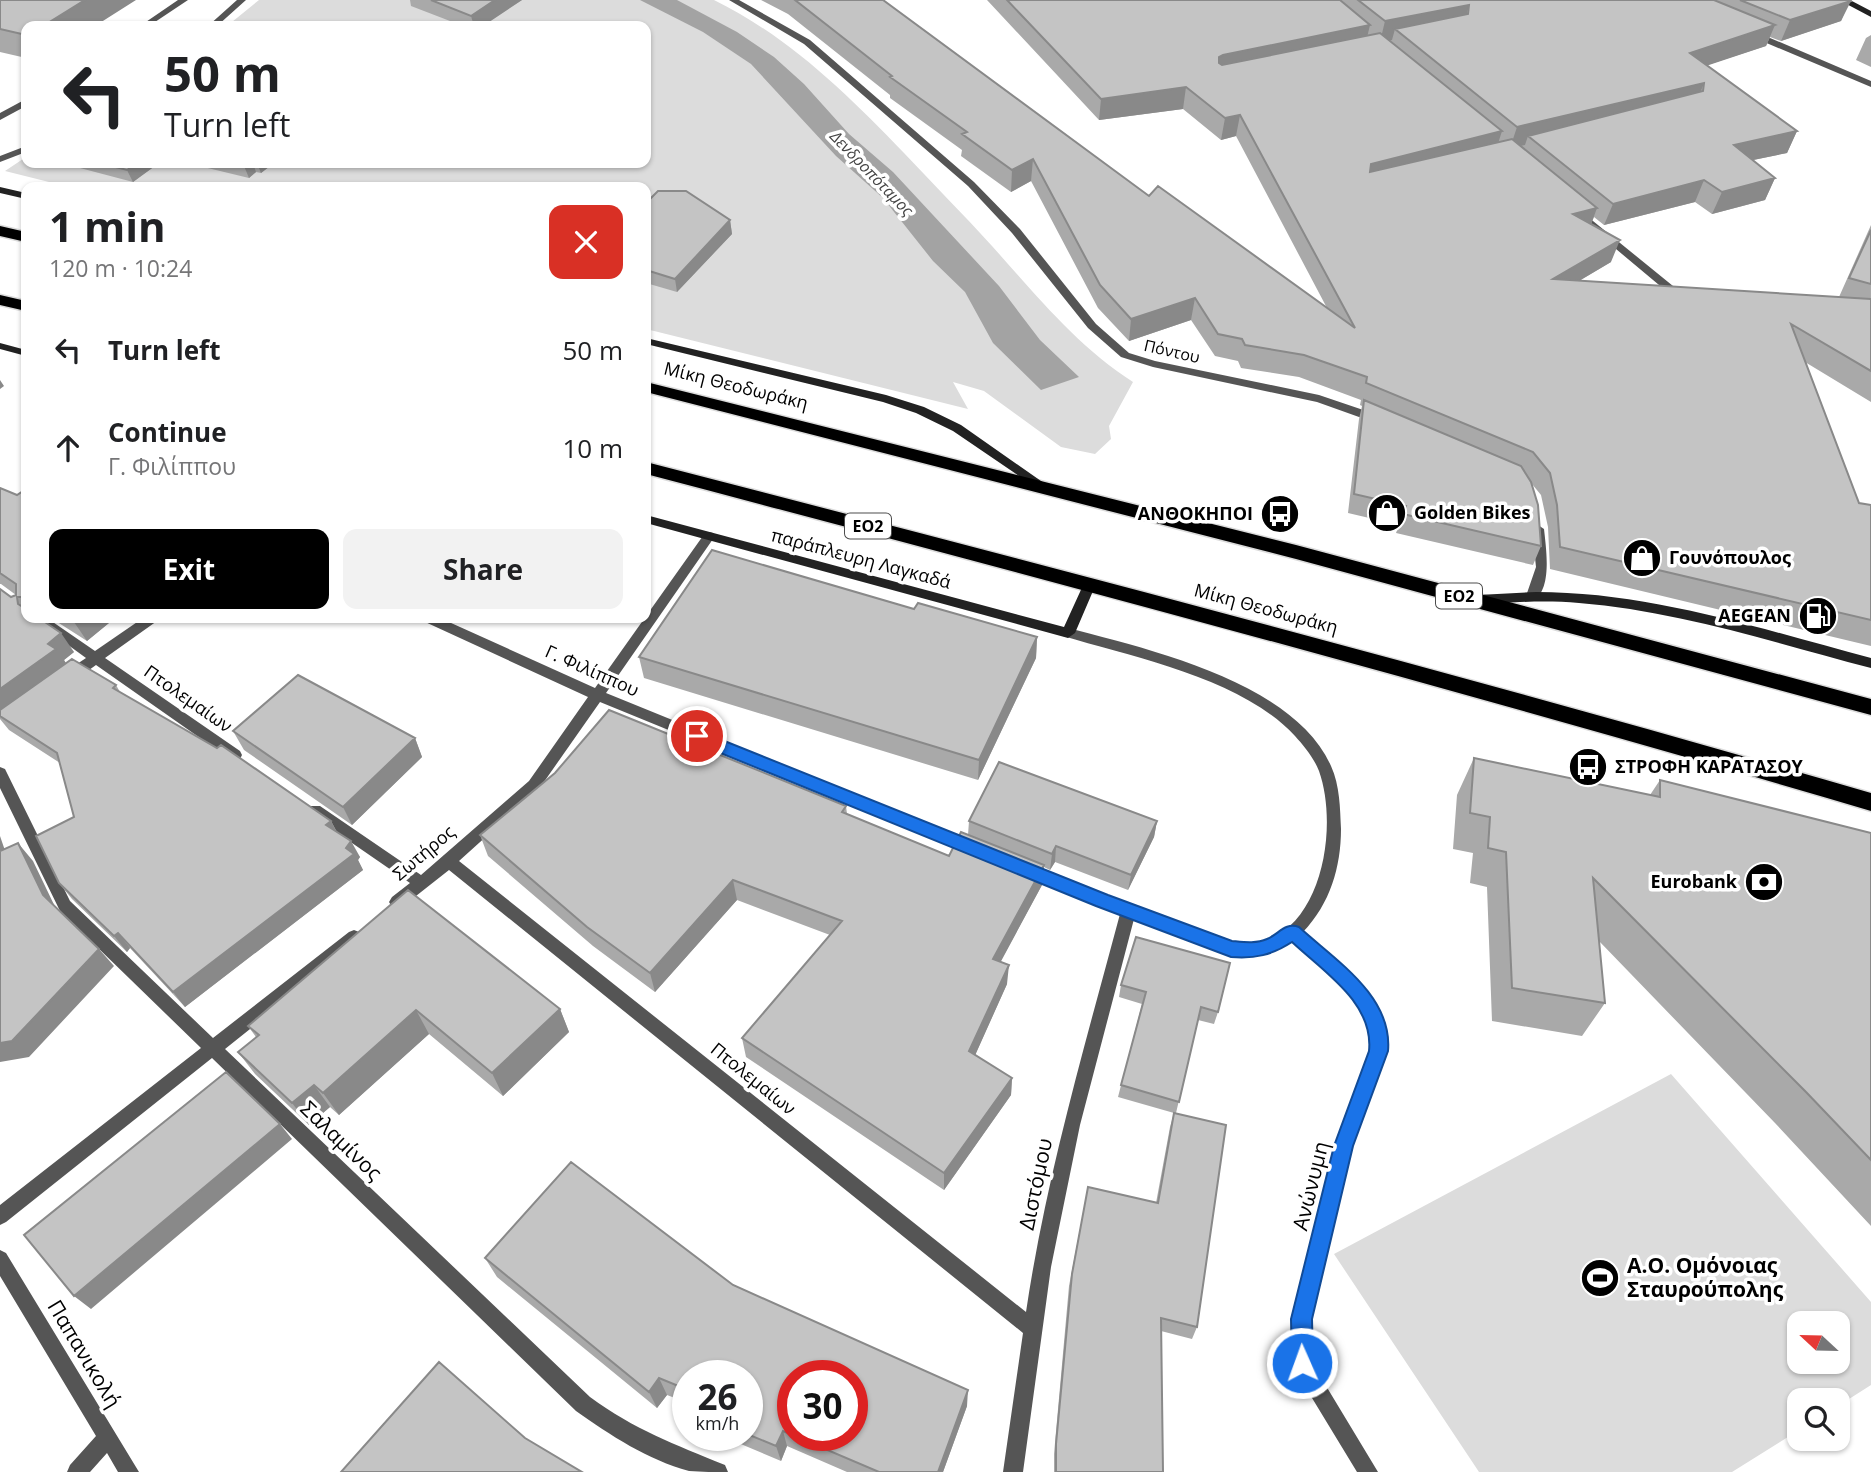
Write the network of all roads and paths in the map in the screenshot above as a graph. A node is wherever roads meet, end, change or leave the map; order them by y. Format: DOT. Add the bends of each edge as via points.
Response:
graph roads {
  1 [pos="184,0"];
  2 [pos="242,0"];
  3 [pos="733,0"];
  4 [pos="1843,0"];
  5 [pos="1871,14"];
  6 [pos="152,21"];
  7 [pos="218,21"];
  8 [pos="1748,32"];
  9 [pos="1871,84"];
  10 [pos="21,105"];
  11 [pos="0,117"];
  12 [pos="21,151"];
  13 [pos="0,159"];
  14 [pos="0,190"];
  15 [pos="21,195"];
  16 [pos="1564,200"];
  17 [pos="0,231"];
  18 [pos="21,236"];
  19 [pos="1691,296"];
  20 [pos="0,300"];
  21 [pos="21,305"];
  22 [pos="651,342"];
  23 [pos="0,346"];
  24 [pos="21,352"];
  25 [pos="651,388"];
  26 [pos="1393,426"];
  27 [pos="651,469"];
  28 [pos="1046,489"];
  29 [pos="1537,518"];
  30 [pos="651,520"];
  31 [pos="709,536"];
  32 [pos="1090,584"];
  33 [pos="1532,596"];
  34 [pos="1475,600"];
  35 [pos="651,620"];
  36 [pos="45,623"];
  37 [pos="145,623"];
  38 [pos="439,623"];
  39 [pos="649,623"];
  40 [pos="1068,633"];
  41 [pos="95,658"];
  42 [pos="1871,663"];
  43 [pos="62,681"];
  44 [pos="599,696"];
  45 [pos="1871,707"];
  46 [pos="252,767"];
  47 [pos="0,773"];
  48 [pos="297,798"];
  49 [pos="1871,802"];
  50 [pos="987,854"];
  51 [pos="449,860"];
  52 [pos="1013,864"];
  53 [pos="421,883"];
  54 [pos="390,908"];
  55 [pos="1128,911"];
  56 [pos="369,925"];
  57 [pos="1293,932"];
  58 [pos="213,1050"];
  59 [pos="0,1216"];
  60 [pos="0,1259"];
  61 [pos="1032,1328"];
  62 [pos="107,1437"];
  63 [pos="77,1472"];
  64 [pos="129,1472"];
  65 [pos="718,1472"];
  66 [pos="1013,1472"];
  67 [pos="1368,1472"];
  1 -- 6 [label="street"];
  2 -- 7 [label="street"];
  3 -- 26 [label="street, Πόντου" via="807,42 971,184 1016,231 1092,326 1125,355 1319,399"];
  4 -- 5 [label="street"];
  8 -- 9 [label="street"];
  10 -- 11 [label="street"];
  12 -- 13 [label="street"];
  14 -- 15 [label="street"];
  16 -- 19 [label="street" via="1669,288"];
  17 -- 18 [label="highway"];
  20 -- 21 [label="highway"];
  22 -- 28 [label="street" via="920,411 957,428"];
  23 -- 24 [label="street"];
  25 -- 28 [label="highway, Μίκη Θεοδωράκη / ΕΟ2"];
  27 -- 32 [label="highway, Μίκη Θεοδωράκη / ΕΟ2"];
  28 -- 34 [label="highway, Μίκη Θεοδωράκη / ΕΟ2"];
  29 -- 33 [label="street" via="1542,567"];
  30 -- 31 [label="street, παράπλευρη Λαγκαδά"];
  31 -- 35 [label="street, Σωτήρος"];
  31 -- 40 [label="street, παράπλευρη Λαγκαδά"];
  32 -- 40 [label="street"];
  32 -- 49 [label="highway, Μίκη Θεοδωράκη / ΕΟ2"];
  33 -- 34 [label="street"];
  33 -- 42 [label="street" via="1597,600 1679,614"];
  34 -- 45 [label="highway, Μίκη Θεοδωράκη / ΕΟ2"];
  36 -- 41 [label="street, Πτολεμαίων"];
  37 -- 41 [label="street"];
  38 -- 44 [label="street, Γ. Φιλίππου"];
  39 -- 44 [label="street, Σωτήρος"];
  40 -- 57 [label="street" via="1160,659 1226,685 1278,714 1313,747 1331,794 1332,849 1322,891"];
  41 -- 43 [label="street"];
  41 -- 46 [label="street, Πτολεμαίων"];
  44 -- 50 [label="street, Γ. Φιλίππου"];
  44 -- 51 [label="street, Σωτήρος" via="534,785"];
  47 -- 58 [label="street, Σαλαμίνος" via="65,906"];
  48 -- 53 [label="street"];
  51 -- 53 [label="street, Σωτήρος"];
  51 -- 61 [label="street, Πτολεμαίων"];
  52 -- 55 [label="street"];
  53 -- 54 [label="street, Σωτήρος"];
  55 -- 57 [label="street" via="1239,950 1281,942"];
  55 -- 61 [label="street, Διστόμου" via="1072,1125"];
  56 -- 58 [label="street"];
  57 -- 67 [label="street, Ανώνυμη" via="1357,992 1371,1010 1380,1036 1379,1051 1343,1146 1301,1319 1302,1363"];
  58 -- 59 [label="street"];
  58 -- 65 [label="street, Σαλαμίνος" via="583,1404 655,1450"];
  60 -- 62 [label="street, Παπανικολή"];
  61 -- 66 [label="street, Διστόμου"];
  62 -- 63 [label="street"];
  62 -- 64 [label="street, Παπανικολή"];
}
